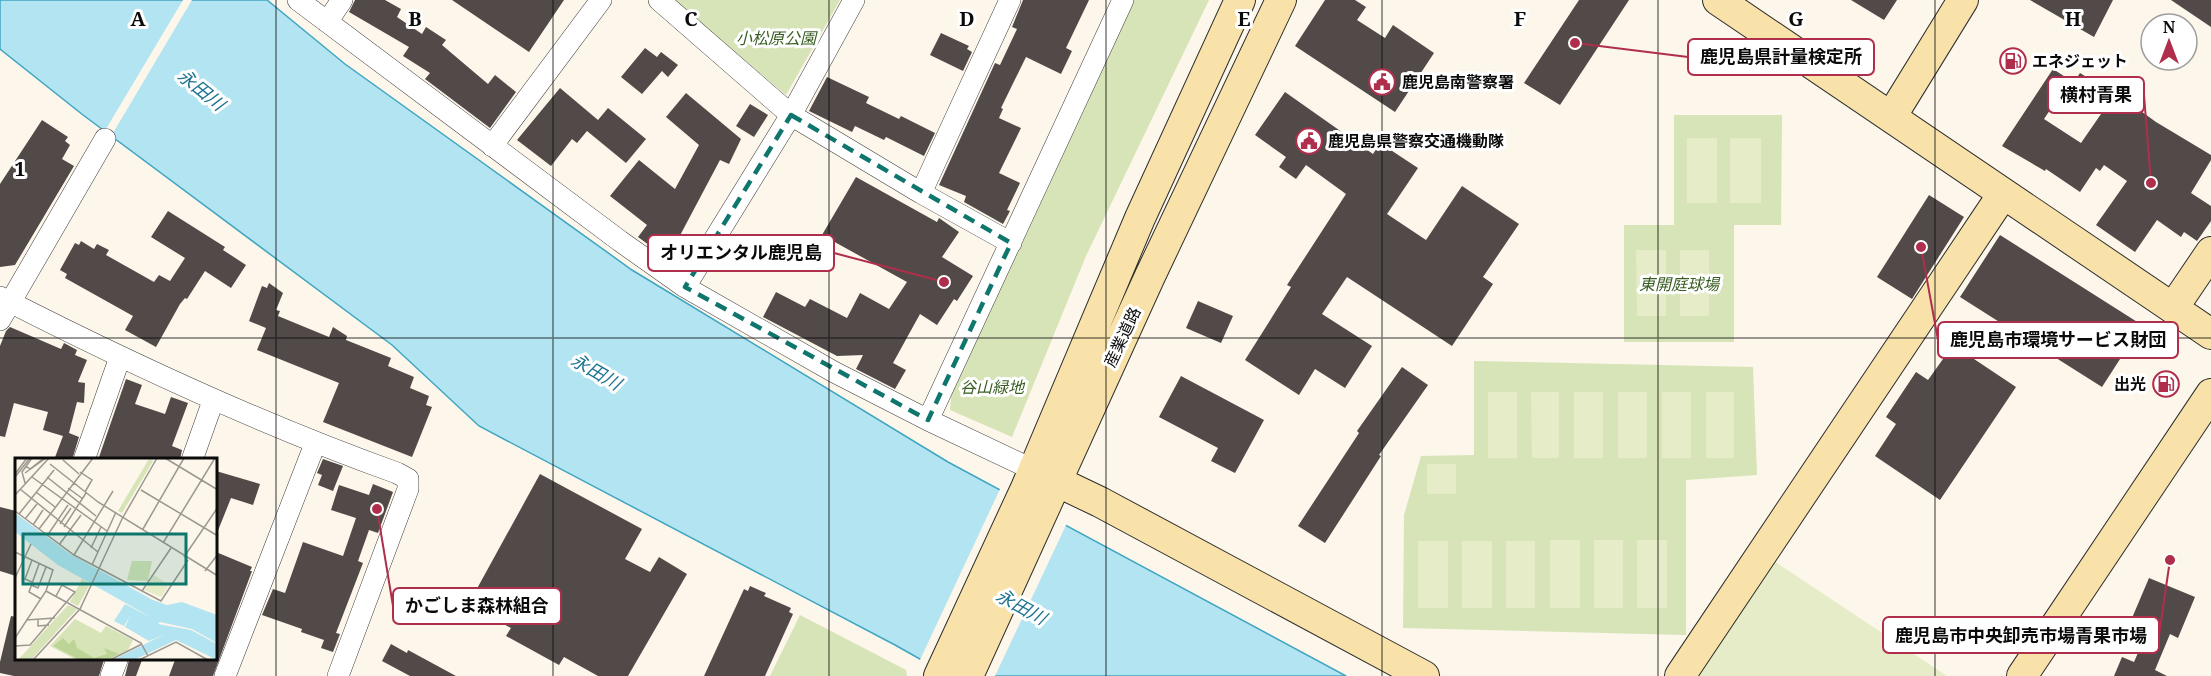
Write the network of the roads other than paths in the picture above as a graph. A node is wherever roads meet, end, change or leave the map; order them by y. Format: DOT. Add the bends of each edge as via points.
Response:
graph roads {
  1 [pos="298,0"];
  2 [pos="342,0"];
  3 [pos="601,0"];
  4 [pos="658,0"];
  5 [pos="854,0"];
  6 [pos="1010,0"];
  7 [pos="1123,0"];
  8 [pos="1240,0"];
  9 [pos="1281,0"];
  10 [pos="1718,0"];
  11 [pos="1963,0"];
  12 [pos="327,22"];
  13 [pos="790,115"];
  14 [pos="1891,117"];
  15 [pos="105,140"];
  16 [pos="492,146"];
  17 [pos="921,193"];
  18 [pos="2003,194"];
  19 [pos="1011,243"];
  20 [pos="2211,252"];
  21 [pos="685,287"];
  22 [pos="3,306"];
  23 [pos="2173,308"];
  24 [pos="2211,334"];
  25 [pos="120,357"];
  26 [pos="2211,394"];
  27 [pos="213,401"];
  28 [pos="928,420"];
  29 [pos="315,444"];
  30 [pos="85,458"];
  31 [pos="193,458"];
  32 [pos="1040,485"];
  33 [pos="117,661"];
  34 [pos="111,676"];
  35 [pos="225,676"];
  36 [pos="338,676"];
  37 [pos="939,676"];
  38 [pos="968,676"];
  39 [pos="1424,676"];
  40 [pos="1680,676"];
  41 [pos="2022,676"];
  1 -- 12 [label="street"];
  2 -- 12 [label="street"];
  3 -- 16 [label="street"];
  4 -- 13 [label="street"];
  5 -- 13 [label="street"];
  6 -- 17 [label="street"];
  7 -- 19 [label="street"];
  8 -- 32 [label="street, 産業道路" via="1140,218"];
  9 -- 32 [label="street, 産業道路"];
  10 -- 14 [label="street"];
  11 -- 14 [label="street"];
  12 -- 16 [label="street"];
  13 -- 17 [label="street"];
  13 -- 21 [label="street"];
  14 -- 18 [label="street"];
  15 -- 22 [label="street"];
  16 -- 21 [label="street"];
  17 -- 19 [label="street"];
  18 -- 23 [label="street"];
  18 -- 40 [label="street"];
  19 -- 28 [label="street"];
  20 -- 23 [label="street"];
  21 -- 28 [label="street" via="834,372"];
  22 -- 25 [label="street"];
  23 -- 24 [label="street"];
  25 -- 27 [label="street"];
  25 -- 30 [label="street"];
  26 -- 41 [label="street"];
  27 -- 29 [label="street"];
  27 -- 31 [label="street"];
  28 -- 32 [label="street"];
  29 -- 35 [label="street"];
  29 -- 36 [label="street" via="397,473 409,483"];
  32 -- 37 [label="street, 産業道路"];
  32 -- 38 [label="street, 産業道路"];
  32 -- 39 [label="street" via="1092,498"];
  33 -- 34 [label="street"];
}
